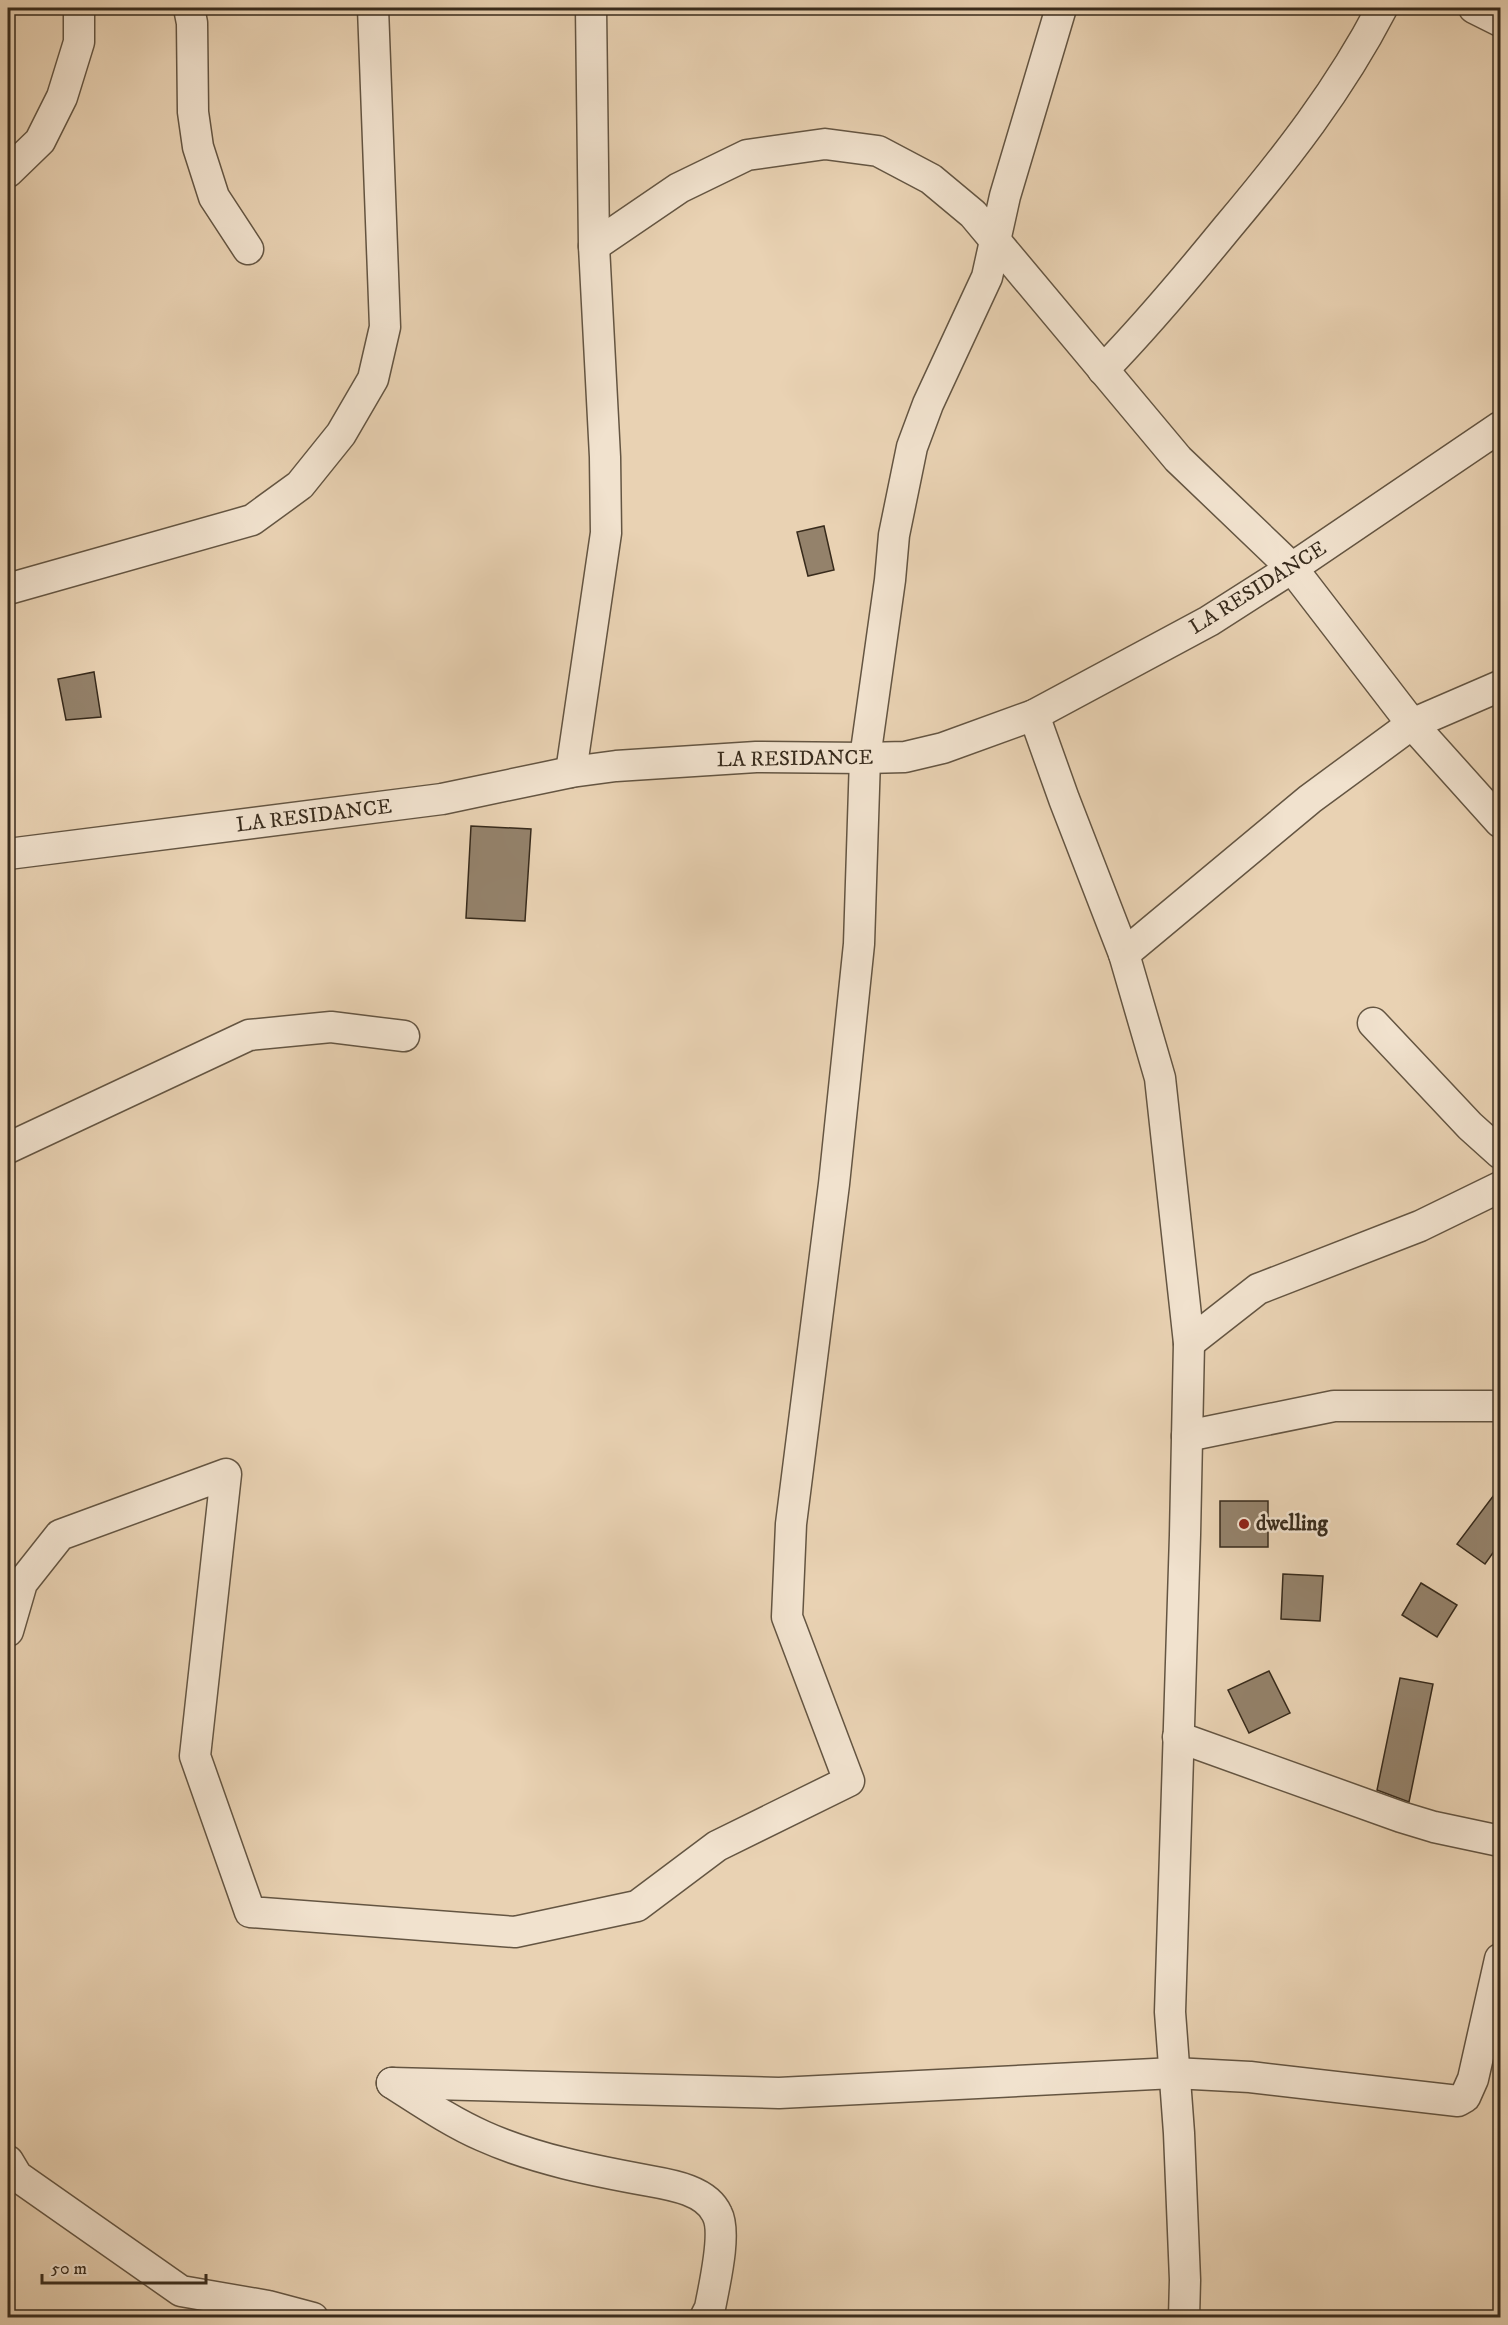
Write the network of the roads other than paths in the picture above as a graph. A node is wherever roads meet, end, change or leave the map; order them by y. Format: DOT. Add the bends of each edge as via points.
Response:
graph roads {
  1 [pos="79,8"];
  2 [pos="189,8"];
  3 [pos="373,8"];
  4 [pos="591,8"];
  5 [pos="1061,8"];
  6 [pos="1382,8"];
  7 [pos="1474,8"];
  8 [pos="1500,21"];
  9 [pos="8,172"];
  10 [pos="995,243"];
  11 [pos="594,246"];
  12 [pos="248,249"];
  13 [pos="1103,370"];
  14 [pos="1500,427"];
  15 [pos="1292,568"];
  16 [pos="8,590"];
  17 [pos="1500,686"];
  18 [pos="1034,715"];
  19 [pos="1412,724"];
  20 [pos="865,758"];
  21 [pos="571,772"];
  22 [pos="1500,822"];
  23 [pos="8,854"];
  24 [pos="1124,954"];
  25 [pos="1373,1023"];
  26 [pos="404,1036"];
  27 [pos="8,1148"];
  28 [pos="1500,1153"];
  29 [pos="1500,1187"];
  30 [pos="1189,1343"];
  31 [pos="1500,1406"];
  32 [pos="1187,1437"];
  33 [pos="8,1631"];
  34 [pos="1178,1737"];
  35 [pos="1500,1841"];
  36 [pos="1500,1959"];
  37 [pos="1174,2073"];
  38 [pos="8,2161"];
  39 [pos="186,2304"];
  40 [pos="313,2318"];
  41 [pos="705,2318"];
  42 [pos="1184,2318"];
  1 -- 9 [label="street" via="79,42 62,97 40,141"];
  2 -- 12 [label="street" via="198,147 214,197"];
  3 -- 16 [label="street" via="385,327 373,379 341,434 300,485 252,520"];
  4 -- 11 [label="street"];
  5 -- 10 [label="street" via="1005,196"];
  6 -- 13 [label="street" via="1298,143 1146,326"];
  7 -- 8 [label="street"];
  10 -- 11 [label="street" via="973,214 931,179 878,152 825,144 747,155 679,188"];
  10 -- 13 [label="street"];
  10 -- 20 [label="street" via="987,277 912,447 894,535"];
  11 -- 21 [label="street" via="606,533"];
  13 -- 15 [label="street" via="1178,459"];
  14 -- 15 [label="street, LA RESIDANCE"];
  15 -- 18 [label="street, LA RESIDANCE" via="1209,621"];
  15 -- 19 [label="street"];
  17 -- 19 [label="street"];
  18 -- 20 [label="street, LA RESIDANCE" via="943,748 905,757"];
  18 -- 24 [label="street"];
  19 -- 22 [label="street"];
  19 -- 24 [label="street" via="1310,799"];
  20 -- 21 [label="street, LA RESIDANCE" via="756,757"];
  20 -- 33 [label="street" via="859,944 834,1184 791,1524 787,1617 849,1782 717,1846 637,1906 515,1932 250,1912 195,1756 226,1474 60,1535 22,1582"];
  21 -- 23 [label="street, LA RESIDANCE" via="442,799"];
  24 -- 30 [label="street" via="1160,1078"];
  25 -- 28 [label="street"];
  26 -- 27 [label="street" via="331,1027 249,1035"];
  29 -- 30 [label="street" via="1420,1226 1258,1289"];
  30 -- 32 [label="street"];
  31 -- 32 [label="street" via="1334,1406"];
  32 -- 34 [label="street"];
  34 -- 35 [label="street" via="1401,1817"];
  34 -- 37 [label="street" via="1170,2012"];
  36 -- 37 [label="street" via="1473,2079 1466,2097 1458,2102 1250,2077"];
  37 -- 41 [label="street" via="779,2093 392,2083 485,2137 592,2171 684,2190 707,2200 718,2214 721,2229 710,2308"];
  37 -- 42 [label="street"];
  38 -- 39 [label="street" via="17,2176"];
  39 -- 40 [label="street" via="268,2306"];
}
